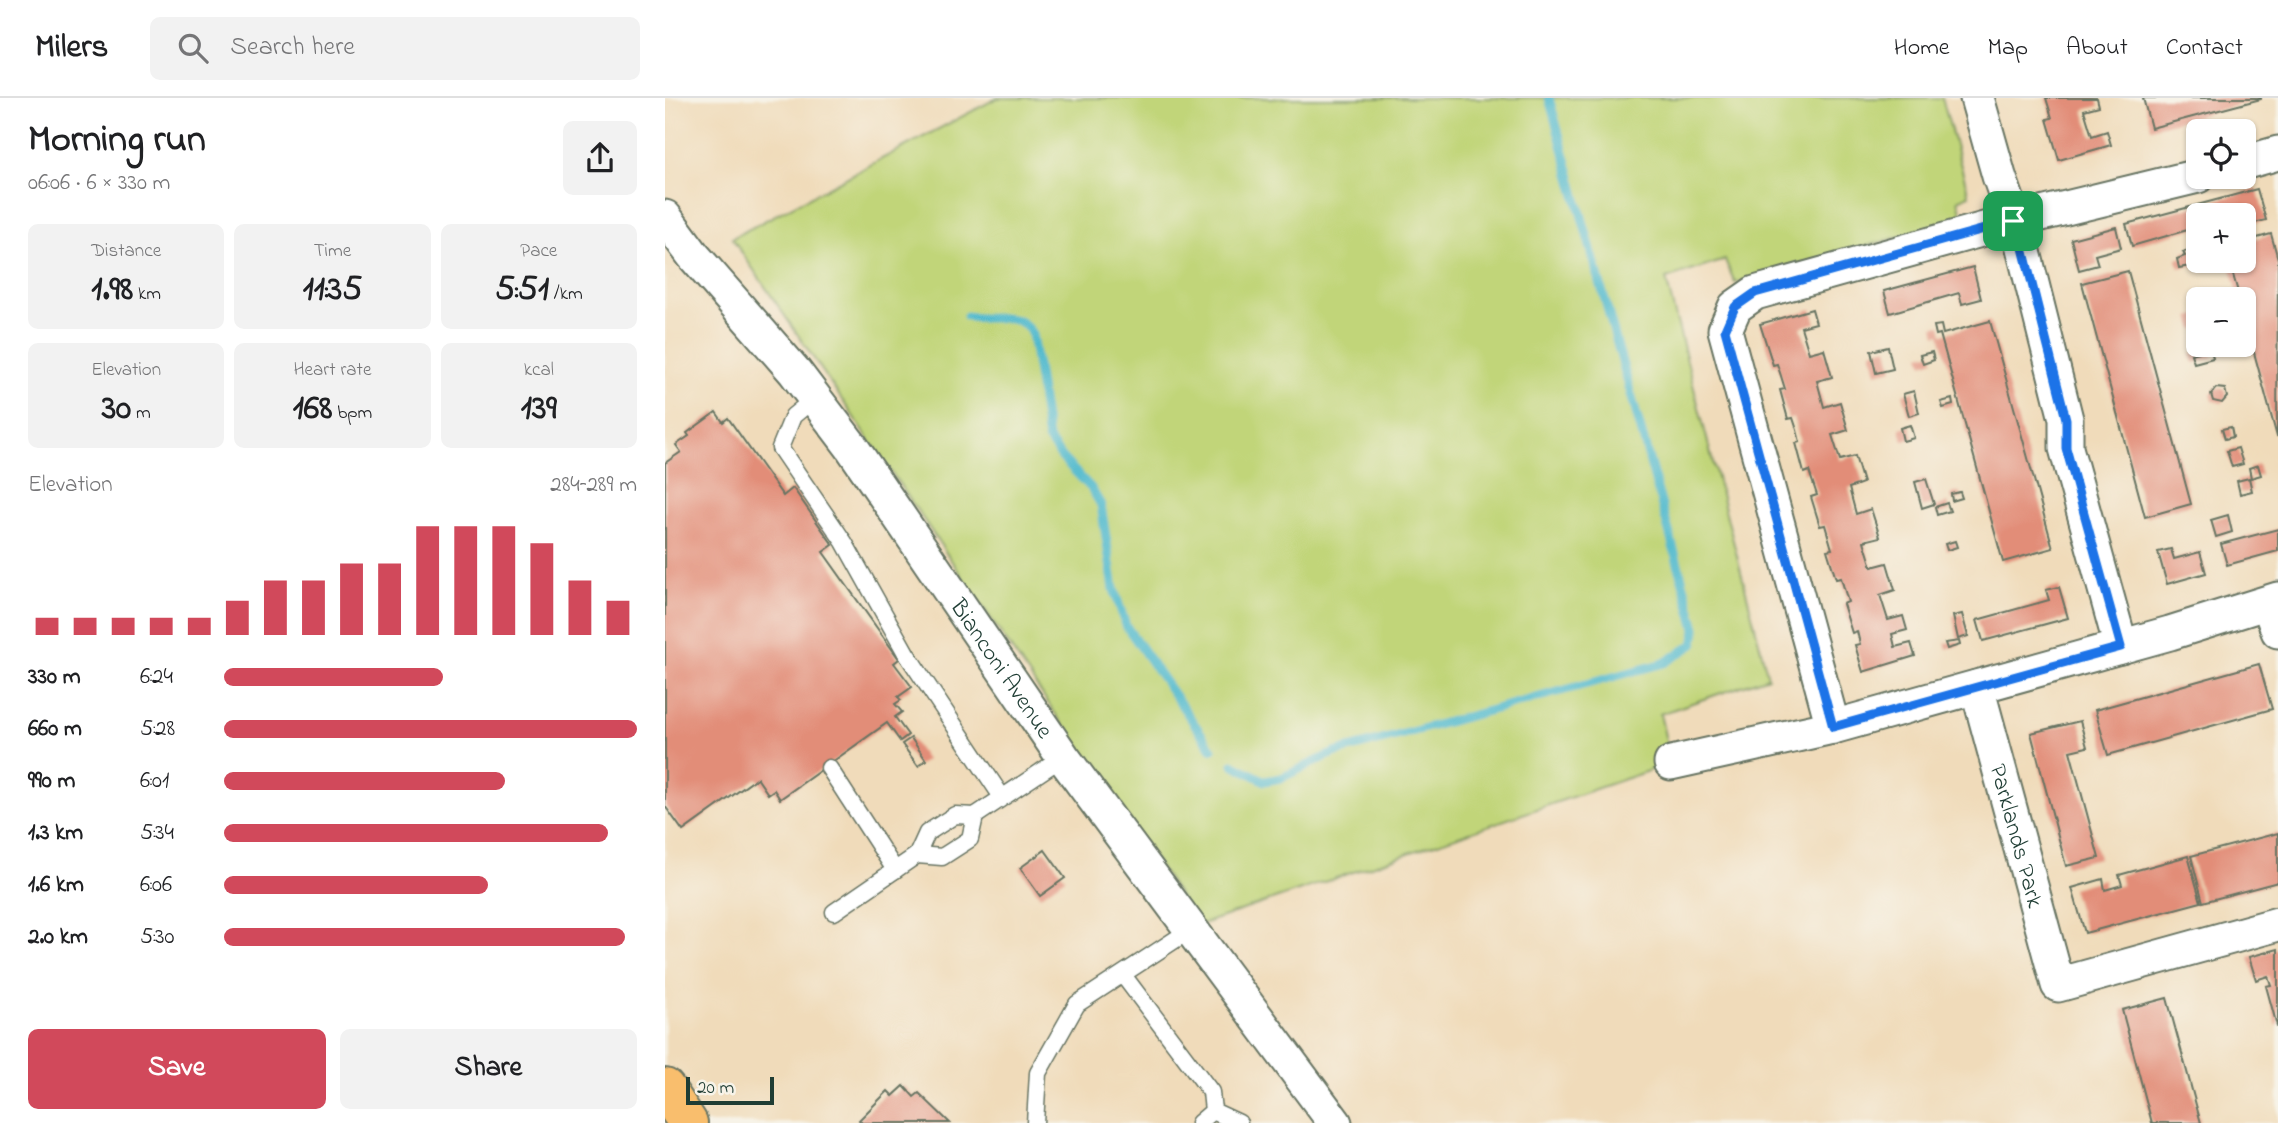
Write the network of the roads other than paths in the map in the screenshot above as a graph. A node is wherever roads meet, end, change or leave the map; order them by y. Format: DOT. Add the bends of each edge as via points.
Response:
graph roads {
  1 [pos="1977,98"];
  2 [pos="2278,153"];
  3 [pos="2256,159"];
  4 [pos="2186,179"];
  5 [pos="665,217"];
  6 [pos="2013,221"];
  7 [pos="815,398"];
  8 [pos="2275,611"];
  9 [pos="2121,647"];
  10 [pos="1977,687"];
  11 [pos="1833,727"];
  12 [pos="1063,757"];
  13 [pos="1671,763"];
  14 [pos="829,768"];
  15 [pos="1002,797"];
  16 [pos="975,816"];
  17 [pos="917,855"];
  18 [pos="894,870"];
  19 [pos="834,912"];
  20 [pos="2278,924"];
  21 [pos="1190,930"];
  22 [pos="1123,975"];
  23 [pos="665,1088"];
  24 [pos="1213,1111"];
  25 [pos="688,1123"];
  26 [pos="1035,1123"];
  27 [pos="1199,1123"];
  28 [pos="1239,1123"];
  29 [pos="1335,1123"];
  1 -- 6 [label="street"];
  2 -- 3 [label="street"];
  4 -- 6 [label="street"];
  5 -- 7 [label="street, Bianconi Avenue"];
  6 -- 9 [label="street" via="2066,419 2066,448"];
  6 -- 11 [label="street" via="1755,293 1735,307 1725,330"];
  7 -- 12 [label="street, Bianconi Avenue"];
  7 -- 15 [label="lane" via="793,416 780,448 844,542 906,653"];
  8 -- 9 [label="street"];
  9 -- 10 [label="street"];
  10 -- 11 [label="street"];
  10 -- 20 [label="street, Parklands Park" via="2058,985"];
  11 -- 13 [label="street"];
  12 -- 15 [label="lane"];
  12 -- 21 [label="street, Bianconi Avenue"];
  14 -- 18 [label="lane"];
  15 -- 16 [label="lane"];
  16 -- 17 [label="lane" via="955,815 927,833"];
  16 -- 17 [label="lane" via="970,839 942,857"];
  17 -- 18 [label="lane"];
  18 -- 19 [label="lane"];
  21 -- 22 [label="lane"];
  21 -- 29 [label="street, Bianconi Avenue"];
  22 -- 24 [label="lane" via="1211,1093"];
  22 -- 26 [label="lane" via="1077,1004 1056,1039 1038,1073"];
  23 -- 25 [label="highway"];
  24 -- 27 [label="lane"];
  24 -- 28 [label="lane"];
}
